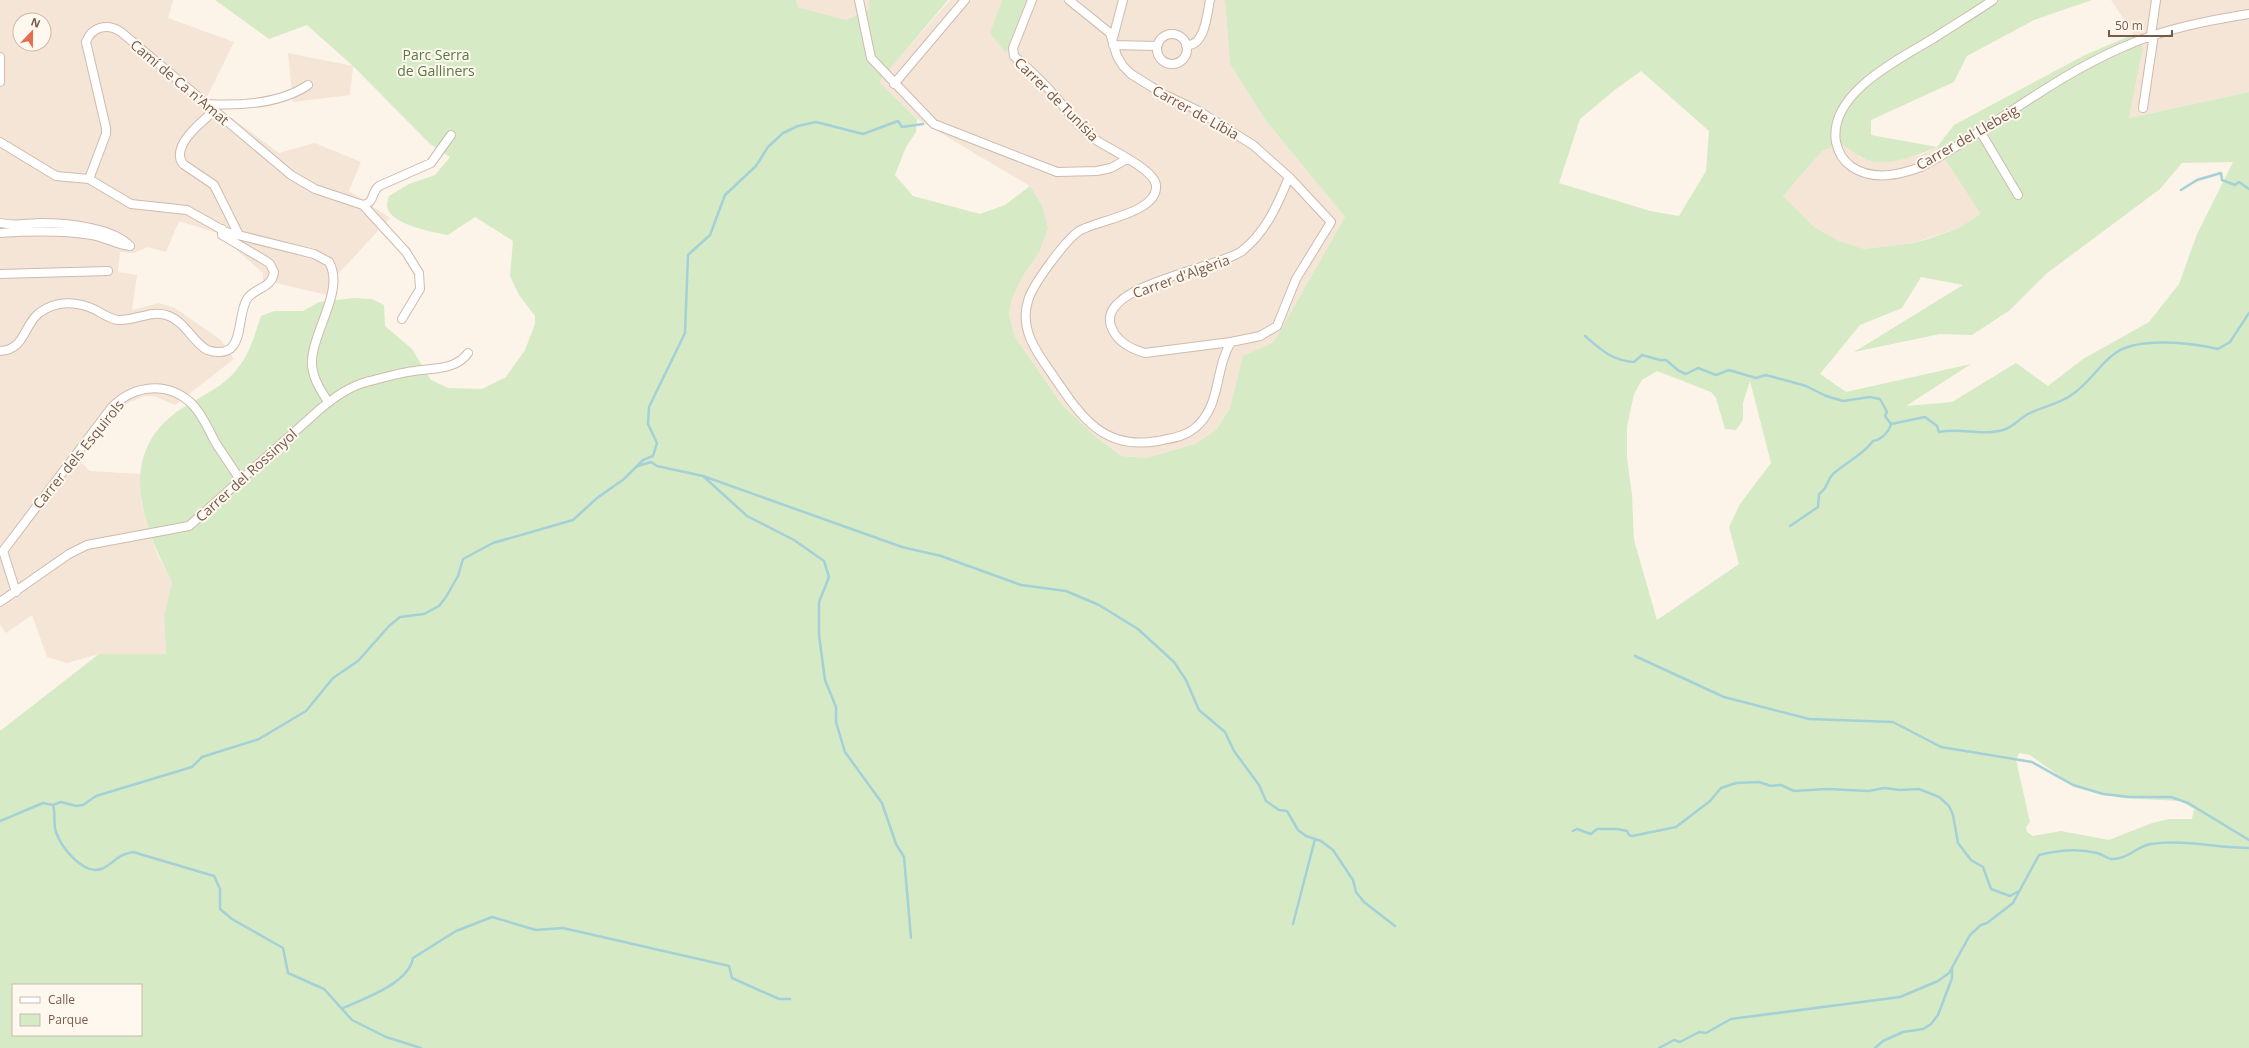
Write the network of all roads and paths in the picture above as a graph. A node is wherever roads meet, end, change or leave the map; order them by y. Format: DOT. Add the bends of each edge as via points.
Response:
graph roads {
  1 [pos="859,0"];
  2 [pos="965,0"];
  3 [pos="1032,0"];
  4 [pos="1069,0"];
  5 [pos="1122,0"];
  6 [pos="1210,0"];
  7 [pos="1993,0"];
  8 [pos="2156,0"];
  9 [pos="2249,14"];
  10 [pos="2153,35"];
  11 [pos="1113,41"];
  12 [pos="1186,45"];
  13 [pos="1157,46"];
  14 [pos="0,57"];
  15 [pos="0,82"];
  16 [pos="894,84"];
  17 [pos="308,85"];
  18 [pos="206,104"];
  19 [pos="2143,108"];
  20 [pos="214,111"];
  21 [pos="1980,131"];
  22 [pos="451,135"];
  23 [pos="0,142"];
  24 [pos="1128,159"];
  25 [pos="1290,177"];
  26 [pos="89,179"];
  27 [pos="2018,195"];
  28 [pos="362,205"];
  29 [pos="0,223"];
  30 [pos="222,230"];
  31 [pos="0,233"];
  32 [pos="238,235"];
  33 [pos="108,271"];
  34 [pos="0,274"];
  35 [pos="402,319"];
  36 [pos="1231,342"];
  37 [pos="0,351"];
  38 [pos="468,353"];
  39 [pos="328,402"];
  40 [pos="241,481"];
  41 [pos="16,592"];
  42 [pos="0,602"];
  1 -- 16 [label="street" via="871,58"];
  2 -- 16 [label="street"];
  3 -- 24 [label="street, Carrer de Tunísia" via="1012,54 1037,77 1084,130"];
  4 -- 11 [label="street, Carrer de Líbia" via="1110,33"];
  5 -- 11 [label="street"];
  6 -- 12 [label="street" via="1201,36 1196,43"];
  7 -- 21 [label="street, Carrer del Llebeig" via="1866,82 1846,104 1838,119 1835,133 1840,156 1849,165 1863,173 1884,176 1921,166"];
  8 -- 10 [label="street"];
  9 -- 10 [label="street, Carrer del Llebeig" via="2189,24"];
  10 -- 19 [label="street"];
  10 -- 21 [label="street, Carrer del Llebeig" via="2123,46 2089,64"];
  11 -- 13 [label="street"];
  11 -- 25 [label="street, Carrer de Líbia" via="1123,66 1131,74 1242,138"];
  12 -- 13 [label="street" via="1179,36 1168,34 1163,36"];
  12 -- 13 [label="street" via="1185,56 1175,63 1164,61"];
  14 -- 15 [label="street"];
  16 -- 24 [label="street" via="934,124 1057,172 1104,170"];
  17 -- 18 [label="street" via="296,94 272,100"];
  18 -- 20 [label="street, Camí de Ca n'Amat"];
  18 -- 26 [label="street, Camí de Ca n'Amat" via="117,29 103,27 95,30 88,37 86,46 98,89 106,134"];
  20 -- 28 [label="street, Camí de Ca n'Amat" via="302,182 327,194"];
  20 -- 32 [label="street" via="186,140 179,153 179,159 214,185"];
  21 -- 27 [label="street"];
  22 -- 28 [label="street" via="431,163 379,186 375,189 372,200"];
  23 -- 26 [label="street" via="56,176"];
  24 -- 36 [label="street, Carrer de Tunísia" via="1152,177 1156,185 1154,194 1142,207 1078,232 1064,247 1028,299 1025,310 1026,323 1035,349 1085,419 1113,438 1135,443 1177,438 1196,427 1213,403 1221,364"];
  25 -- 36 [label="street, Carrer de Líbia" via="1331,222 1296,279 1277,326 1260,336"];
  25 -- 36 [label="street, Carrer d'Algèria" via="1274,214 1242,251 1226,260 1133,291 1116,306 1110,317 1112,331 1118,338 1135,350 1145,353"];
  26 -- 30 [label="street" via="130,204 188,210"];
  28 -- 35 [label="street, Camí de Ca n'Amat" via="406,252 419,273 420,289"];
  29 -- 31 [label="street" via="41,223 98,230 124,239 130,246 98,236 75,233"];
  30 -- 32 [label="street"];
  30 -- 37 [label="street" via="222,235 266,261 274,272 269,284 246,301 238,338 226,350 207,350 175,319 165,315 152,314 119,320 88,307 62,303 49,307 37,315 18,346"];
  32 -- 39 [label="street" via="314,254 326,259 332,266 333,282 329,302 312,360 316,384"];
  33 -- 34 [label="street"];
  38 -- 39 [label="street, Carrer del Rossinyol" via="463,360 439,369 414,371 366,382"];
  39 -- 40 [label="street, Carrer del Rossinyol"];
  40 -- 41 [label="street, Carrer del Rossinyol" via="189,526 87,545 69,554"];
  40 -- 41 [label="street, Carrer dels Esquirols" via="217,446 199,412 186,400 167,390 133,391 112,408 3,550"];
  41 -- 42 [label="street, Carrer del Rossinyol"];
}
